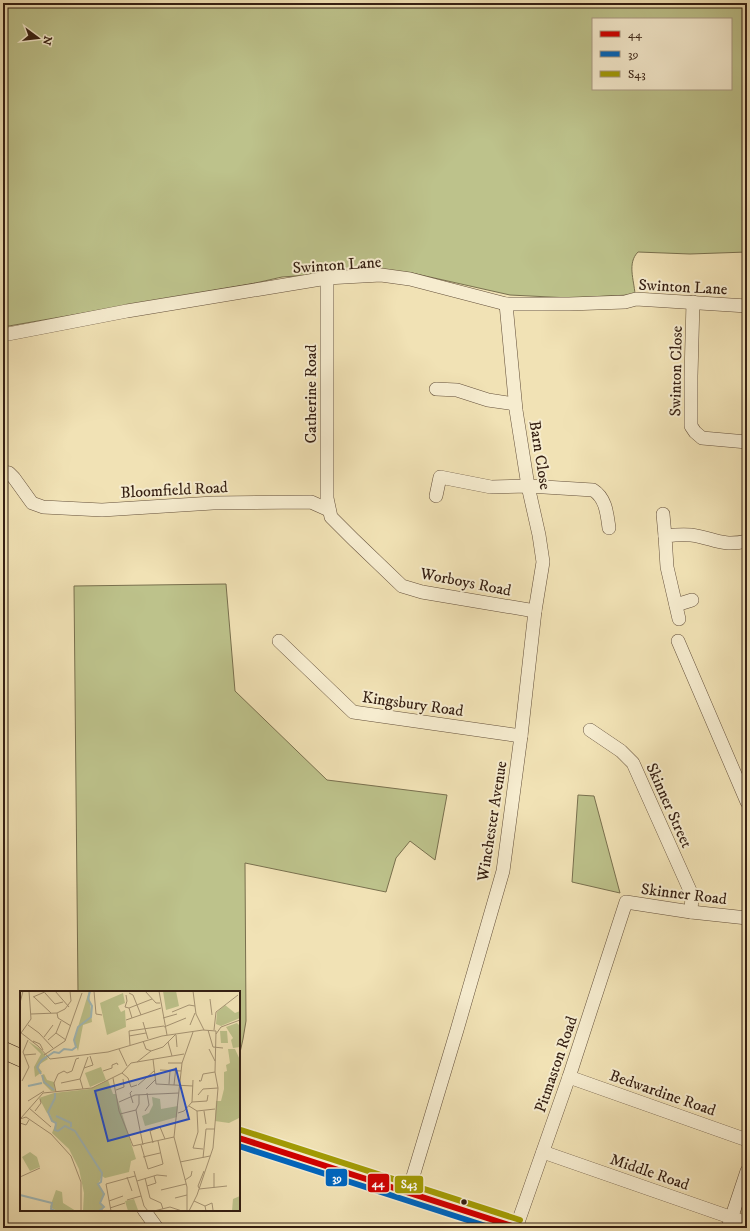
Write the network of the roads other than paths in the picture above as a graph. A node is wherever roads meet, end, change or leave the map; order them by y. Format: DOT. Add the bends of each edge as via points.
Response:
graph roads {
  1 [pos="327,278"];
  2 [pos="694,302"];
  3 [pos="506,304"];
  4 [pos="747,306"];
  5 [pos="3,335"];
  6 [pos="436,389"];
  7 [pos="515,404"];
  8 [pos="747,442"];
  9 [pos="3,472"];
  10 [pos="528,486"];
  11 [pos="436,496"];
  12 [pos="329,510"];
  13 [pos="663,514"];
  14 [pos="609,528"];
  15 [pos="665,536"];
  16 [pos="747,541"];
  17 [pos="692,600"];
  18 [pos="676,604"];
  19 [pos="535,611"];
  20 [pos="679,619"];
  21 [pos="279,641"];
  22 [pos="678,642"];
  23 [pos="590,730"];
  24 [pos="522,736"];
  25 [pos="747,802"];
  26 [pos="623,911"];
  27 [pos="691,912"];
  28 [pos="747,918"];
  29 [pos="3,1050"];
  30 [pos="20,1058"];
  31 [pos="569,1077"];
  32 [pos="240,1138"];
  33 [pos="747,1140"];
  34 [pos="543,1152"];
  35 [pos="747,1171"];
  36 [pos="408,1192"];
  37 [pos="145,1211"];
  38 [pos="730,1222"];
  39 [pos="747,1223"];
  40 [pos="157,1228"];
  41 [pos="517,1228"];
  1 -- 3 [label="street, Swinton Lane" via="380,275 403,278"];
  1 -- 5 [label="street, Swinton Lane"];
  1 -- 12 [label="street, Catherine Road"];
  2 -- 3 [label="street, Swinton Lane" via="636,299 625,302"];
  2 -- 4 [label="street, Swinton Lane"];
  2 -- 8 [label="street, Swinton Close" via="691,426 702,438"];
  3 -- 7 [label="street, Barn Close"];
  6 -- 7 [label="street" via="457,390 488,400"];
  7 -- 10 [label="street, Barn Close"];
  9 -- 12 [label="street, Bloomfield Road" via="9,473 32,503 42,507 102,510 213,503 311,502"];
  10 -- 11 [label="street" via="491,487 440,477"];
  10 -- 14 [label="street" via="593,490 598,493 606,507"];
  10 -- 19 [label="street, Barn Close" via="543,562"];
  12 -- 19 [label="street, Worboys Road" via="336,523 402,586 422,592"];
  13 -- 15 [label="street"];
  15 -- 16 [label="street" via="692,535 724,544"];
  15 -- 18 [label="street" via="667,567"];
  17 -- 18 [label="street"];
  18 -- 20 [label="street"];
  19 -- 24 [label="street, Winchester Avenue"];
  21 -- 24 [label="street, Kingsbury Road" via="353,712"];
  22 -- 25 [label="street"];
  23 -- 27 [label="street, Skinner Street" via="621,751 633,763 692,895"];
  24 -- 36 [label="street, Winchester Avenue" via="503,871"];
  26 -- 27 [label="street, Skinner Road" via="626,902"];
  26 -- 31 [label="street, Pitmaston Road"];
  27 -- 28 [label="street, Skinner Road"];
  29 -- 30 [label="main road"];
  31 -- 33 [label="street, Bedwardine Road"];
  31 -- 34 [label="street, Pitmaston Road"];
  32 -- 36 [label="main road"];
  34 -- 38 [label="street, Middle Road"];
  34 -- 41 [label="street, Pitmaston Road"];
  35 -- 38 [label="street"];
  36 -- 41 [label="main road"];
  37 -- 40 [label="street"];
  38 -- 39 [label="street, Middle Road"];
}
